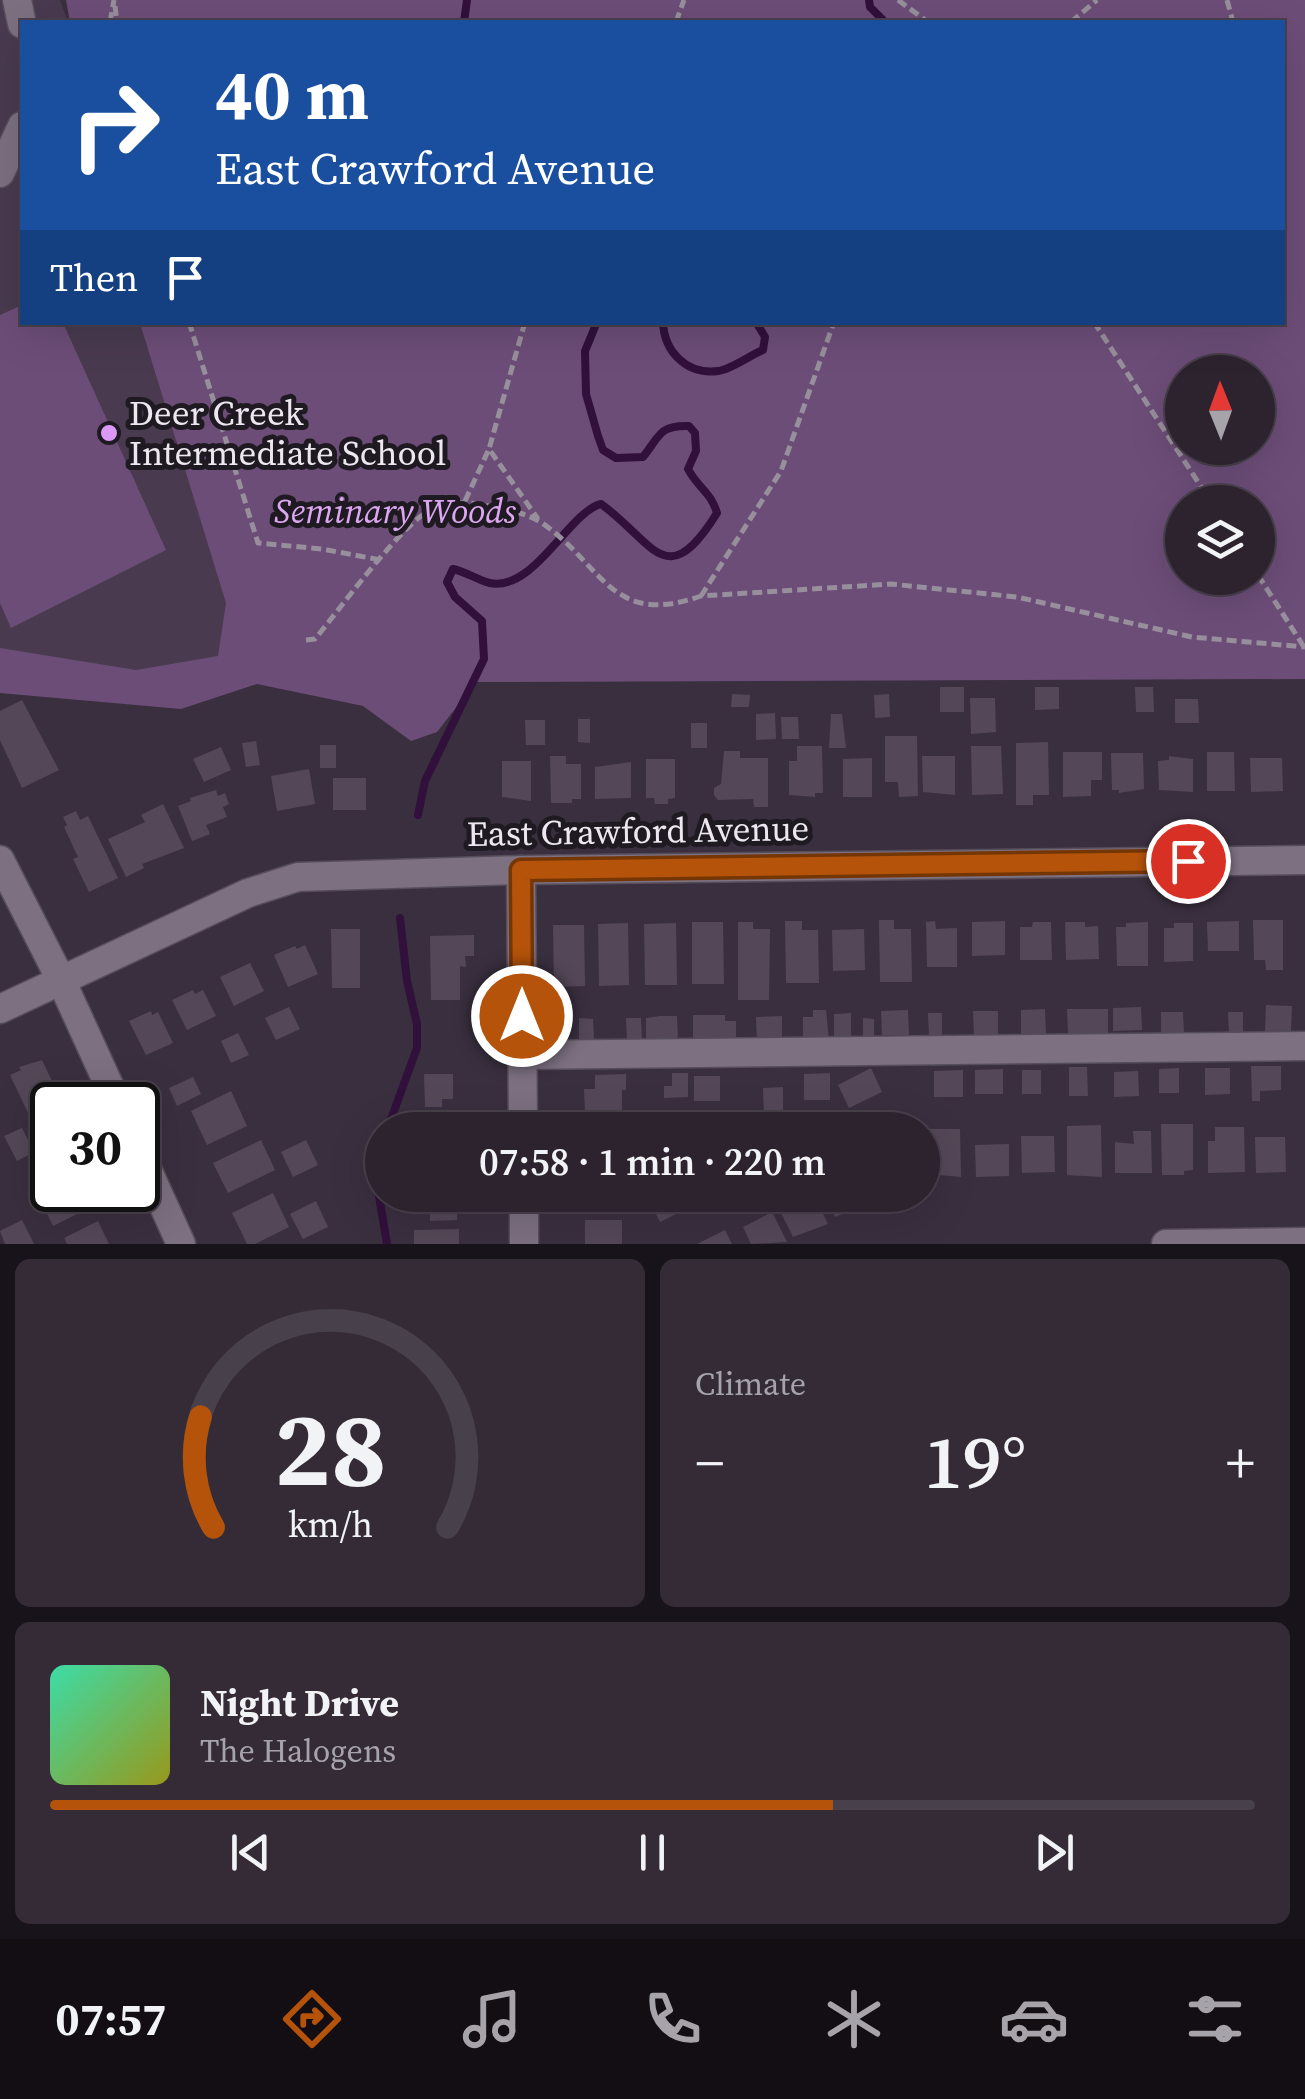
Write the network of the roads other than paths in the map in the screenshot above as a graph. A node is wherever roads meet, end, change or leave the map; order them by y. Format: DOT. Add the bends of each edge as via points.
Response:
graph roads {
  1 [pos="20,130"];
  2 [pos="0,173"];
  3 [pos="0,860"];
  4 [pos="1305,860"];
  5 [pos="521,870"];
  6 [pos="61,980"];
  7 [pos="0,1009"];
  8 [pos="1305,1046"];
  9 [pos="522,1055"];
  10 [pos="108,1082"];
  11 [pos="523,1112"];
  12 [pos="160,1197"];
  13 [pos="524,1212"];
  14 [pos="1305,1242"];
  15 [pos="181,1244"];
  16 [pos="524,1244"];
  17 [pos="1166,1244"];
  1 -- 2 [label="street"];
  3 -- 6 [label="street"];
  4 -- 5 [label="street, East Crawford Avenue"];
  5 -- 6 [label="street, East Crawford Avenue" via="298,877 248,893"];
  5 -- 9 [label="street"];
  6 -- 7 [label="street, East Crawford Avenue"];
  6 -- 10 [label="street"];
  8 -- 9 [label="street"];
  9 -- 11 [label="street"];
  12 -- 15 [label="street"];
  13 -- 16 [label="street"];
  14 -- 17 [label="street"];
}
